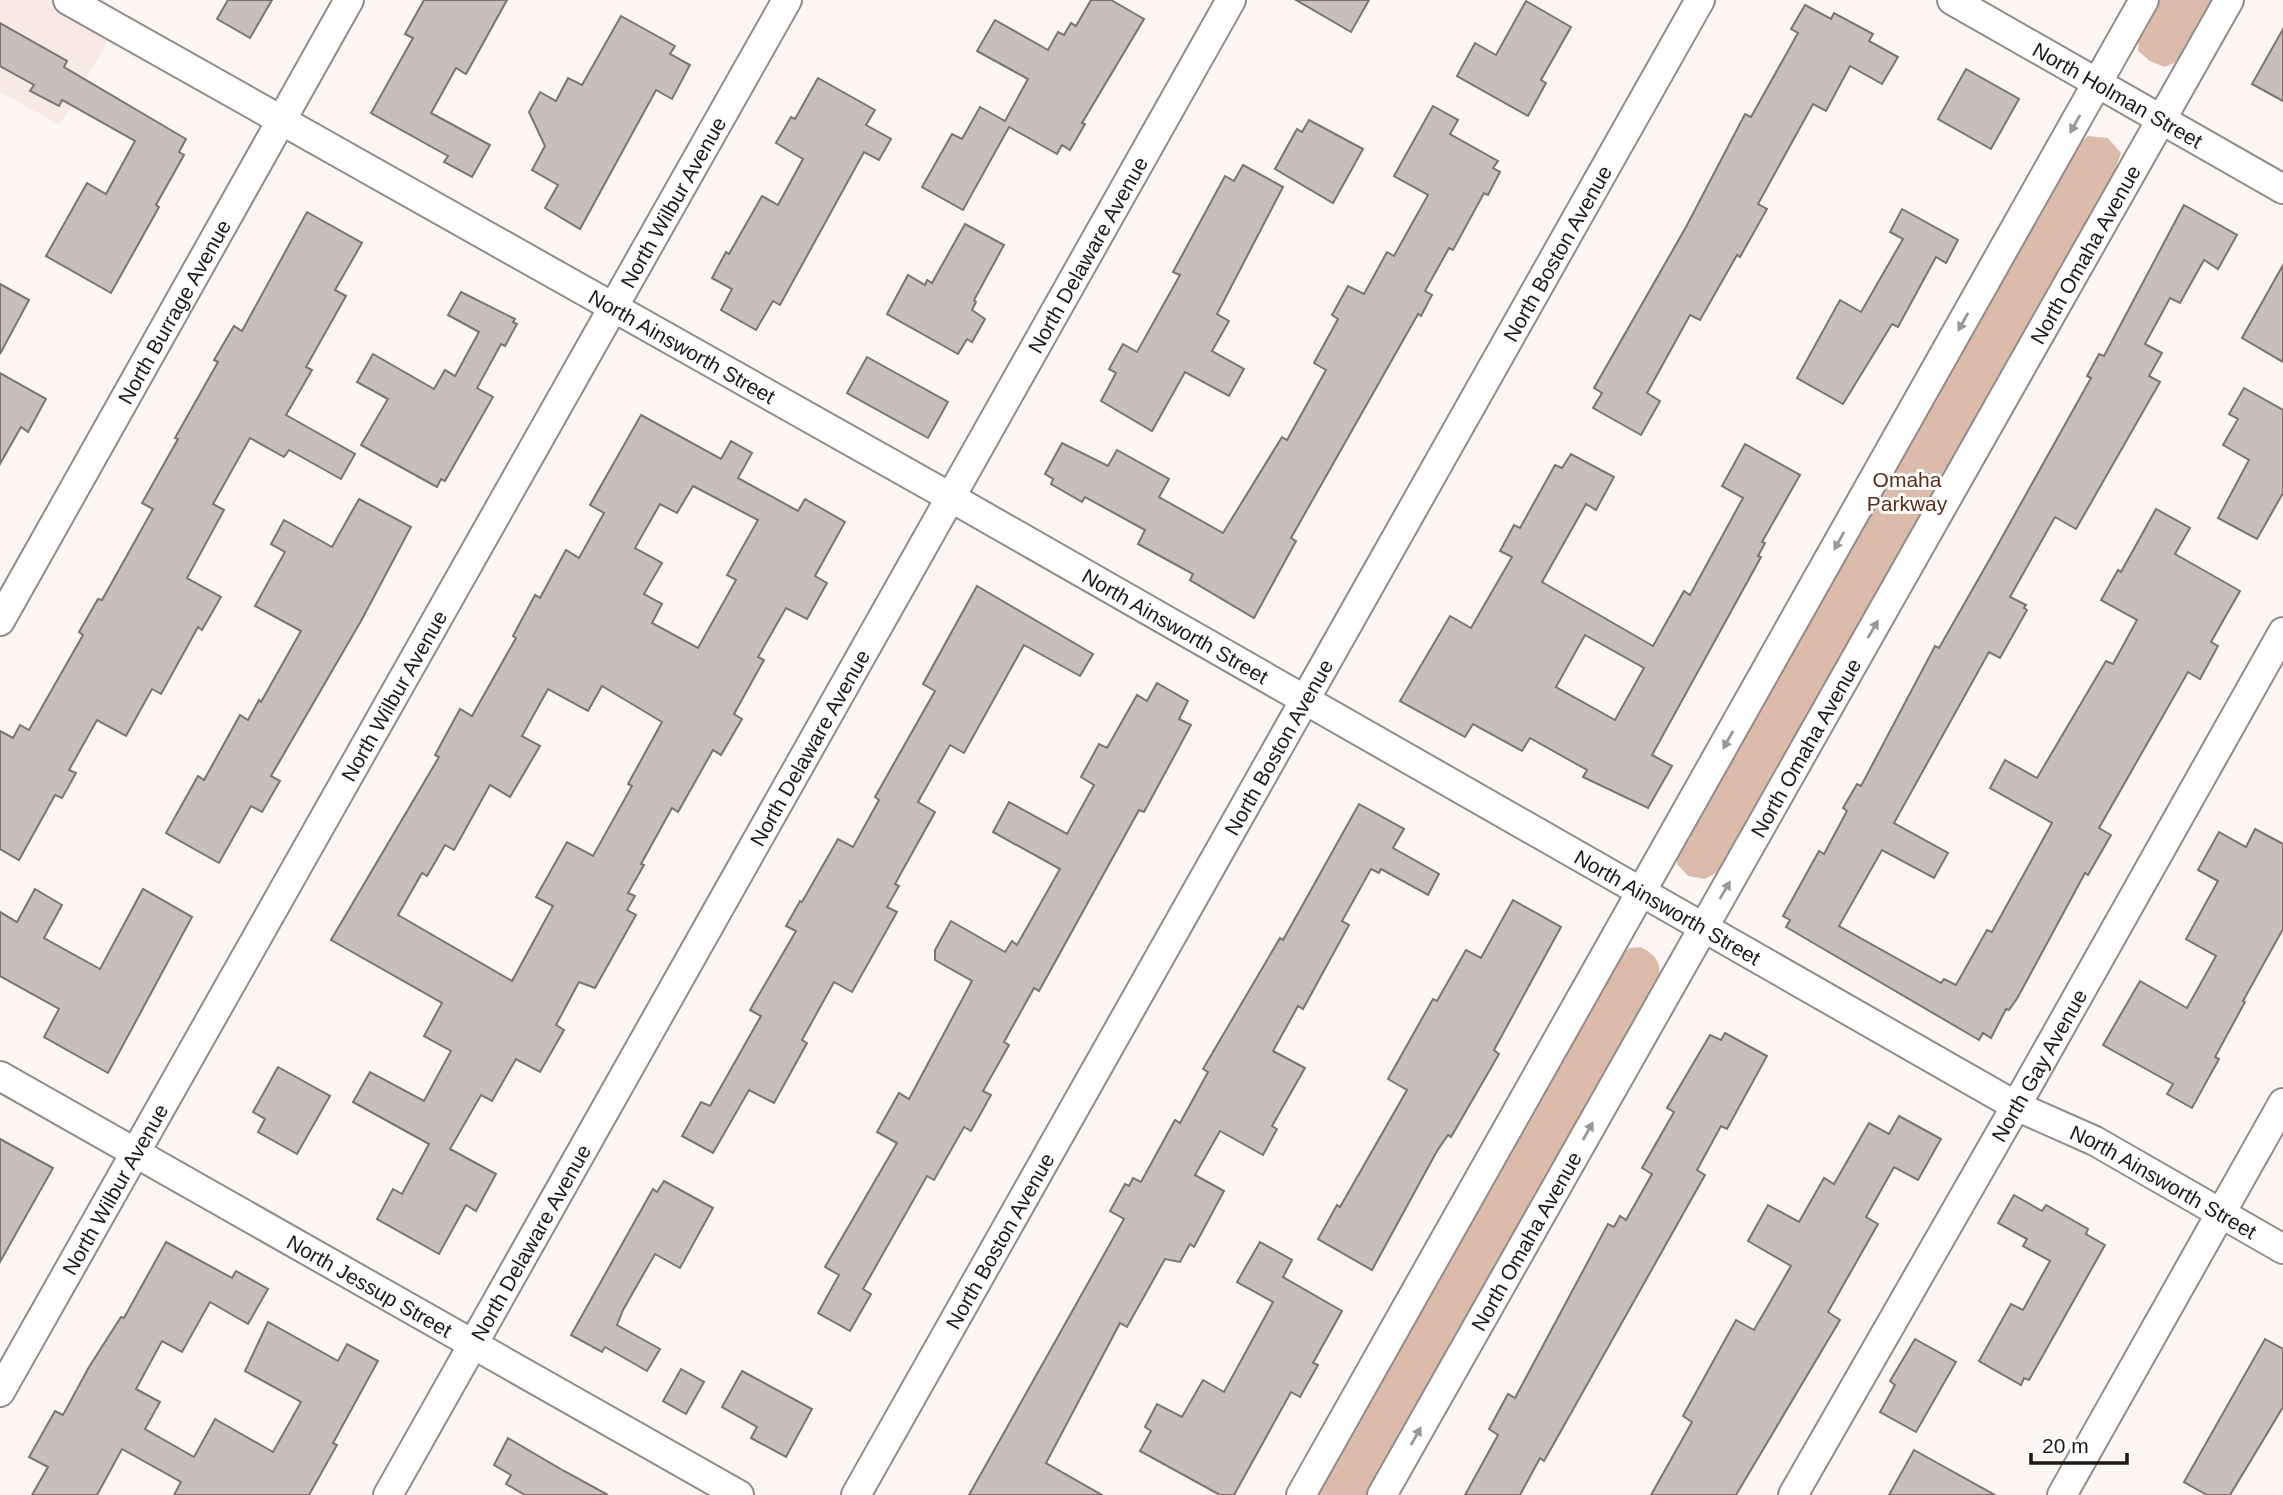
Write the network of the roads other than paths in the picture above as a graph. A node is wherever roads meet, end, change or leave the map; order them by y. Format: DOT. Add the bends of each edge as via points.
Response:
graph roads {
  1 [pos="68,0"];
  2 [pos="349,0"];
  3 [pos="787,0"];
  4 [pos="1231,0"];
  5 [pos="1700,0"];
  6 [pos="1952,0"];
  7 [pos="2144,0"];
  8 [pos="2229,0"];
  9 [pos="2097,83"];
  10 [pos="2162,120"];
  11 [pos="282,121"];
  12 [pos="2283,189"];
  13 [pos="612,308"];
  14 [pos="950,497"];
  15 [pos="0,621"];
  16 [pos="2283,632"];
  17 [pos="1306,700"];
  18 [pos="1642,892"];
  19 [pos="1704,927"];
  20 [pos="0,1076"];
  21 [pos="2283,1103"];
  22 [pos="2016,1106"];
  23 [pos="135,1153"];
  24 [pos="2220,1214"];
  25 [pos="2283,1249"];
  26 [pos="472,1344"];
  27 [pos="0,1392"];
  28 [pos="388,1495"];
  29 [pos="739,1495"];
  30 [pos="856,1495"];
  31 [pos="1301,1495"];
  32 [pos="1382,1495"];
  33 [pos="1793,1495"];
  34 [pos="2062,1495"];
  1 -- 11 [label="street, North Ainsworth Street"];
  2 -- 11 [label="street, North Burrage Avenue"];
  3 -- 13 [label="street, North Wilbur Avenue"];
  4 -- 14 [label="street, North Delaware Avenue"];
  5 -- 17 [label="street, North Boston Avenue"];
  6 -- 9 [label="street, North Holman Street"];
  7 -- 9 [label="street"];
  8 -- 10 [label="street, North Omaha Avenue"];
  9 -- 10 [label="street, North Holman Street"];
  9 -- 18 [label="street, one-way"];
  10 -- 12 [label="street, North Holman Street"];
  19 -- 10 [label="street, North Omaha Avenue, one-way"];
  11 -- 13 [label="street, North Ainsworth Street"];
  11 -- 15 [label="street, North Burrage Avenue"];
  13 -- 14 [label="street, North Ainsworth Street"];
  13 -- 23 [label="street, North Wilbur Avenue"];
  14 -- 17 [label="street, North Ainsworth Street"];
  14 -- 26 [label="street, North Delaware Avenue"];
  16 -- 22 [label="street, North Gay Avenue"];
  17 -- 18 [label="street, North Ainsworth Street"];
  17 -- 30 [label="street, North Boston Avenue"];
  18 -- 19 [label="street, North Ainsworth Street"];
  18 -- 31 [label="street"];
  19 -- 22 [label="street, North Ainsworth Street"];
  32 -- 19 [label="street, North Omaha Avenue, one-way"];
  20 -- 23 [label="street, North Jessup Street"];
  21 -- 24 [label="street"];
  22 -- 24 [label="street, North Ainsworth Street" via="2095,1141"];
  22 -- 33 [label="street, North Gay Avenue"];
  23 -- 26 [label="street, North Jessup Street"];
  23 -- 27 [label="street, North Wilbur Avenue"];
  24 -- 25 [label="street, North Ainsworth Street"];
  24 -- 34 [label="street"];
  26 -- 28 [label="street, North Delaware Avenue"];
  26 -- 29 [label="street, North Jessup Street"];
}
